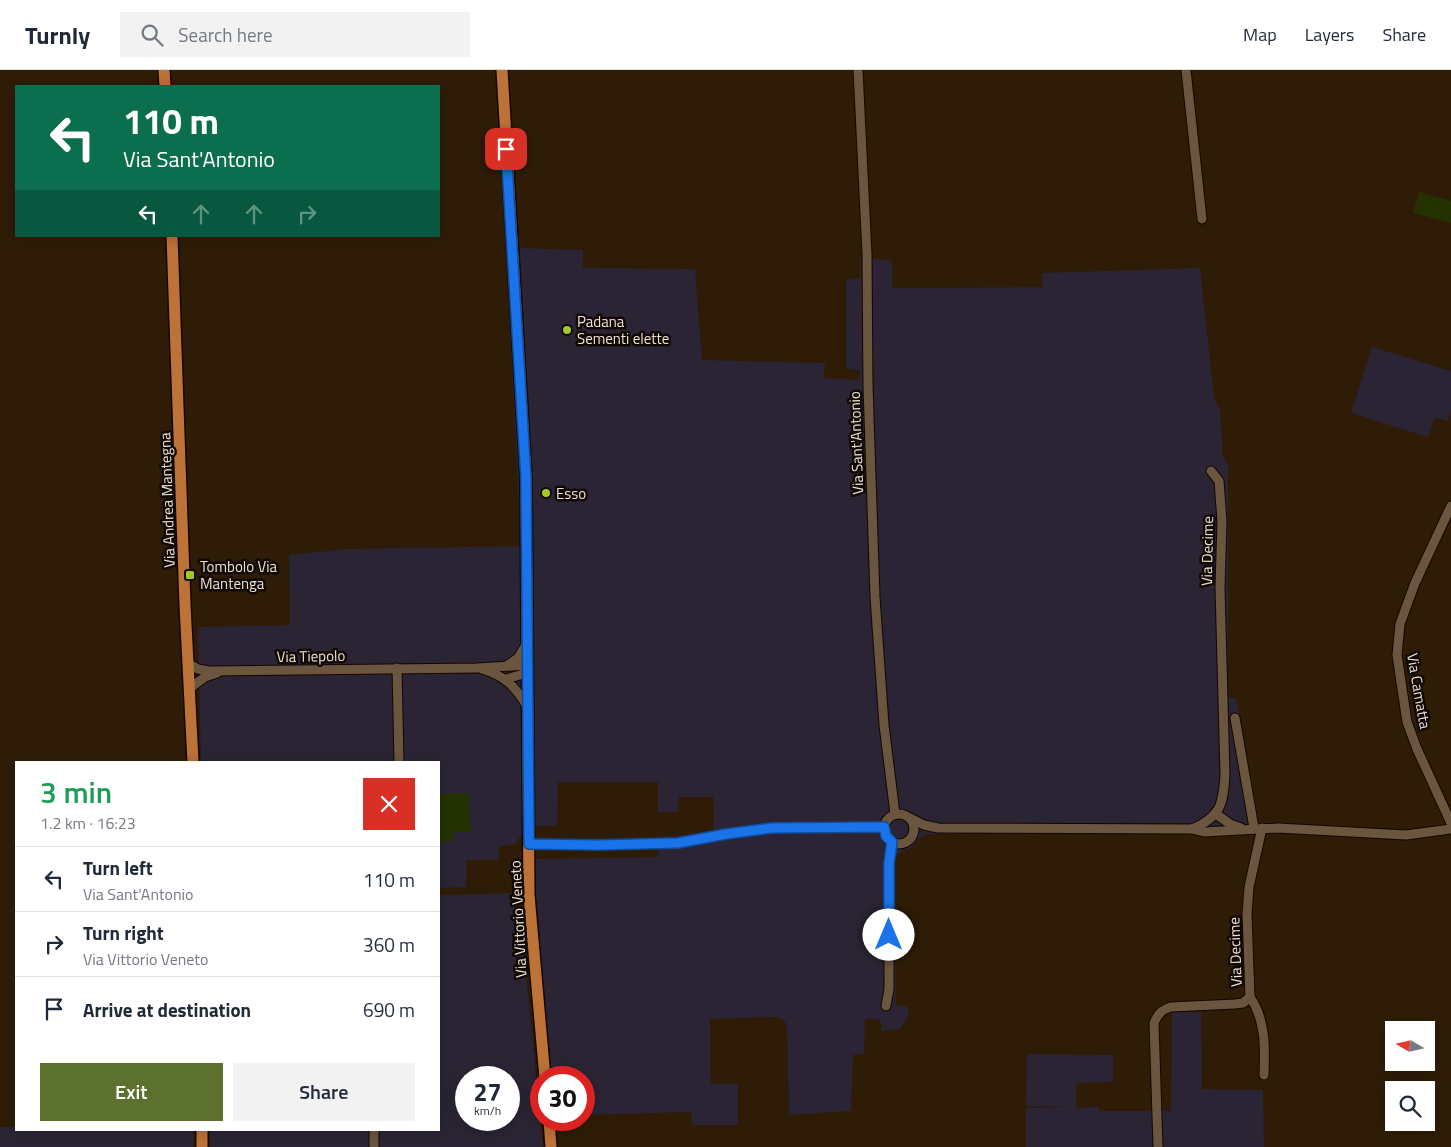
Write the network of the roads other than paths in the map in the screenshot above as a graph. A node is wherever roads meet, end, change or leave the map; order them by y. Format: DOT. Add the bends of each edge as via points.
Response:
graph roads {
  1 [pos="164,70"];
  2 [pos="502,70"];
  3 [pos="858,70"];
  4 [pos="1186,70"];
  5 [pos="165,85"];
  6 [pos="1202,219"];
  7 [pos="172,237"];
  8 [pos="1211,471"];
  9 [pos="1451,506"];
  10 [pos="528,642"];
  11 [pos="508,665"];
  12 [pos="397,668"];
  13 [pos="477,668"];
  14 [pos="527,669"];
  15 [pos="192,670"];
  16 [pos="225,670"];
  17 [pos="205,677"];
  18 [pos="506,679"];
  19 [pos="190,688"];
  20 [pos="527,706"];
  21 [pos="1235,718"];
  22 [pos="193,761"];
  23 [pos="399,761"];
  24 [pos="895,814"];
  25 [pos="1214,816"];
  26 [pos="910,818"];
  27 [pos="1451,822"];
  28 [pos="884,827"];
  29 [pos="938,828"];
  30 [pos="1258,828"];
  31 [pos="1192,829"];
  32 [pos="1243,829"];
  33 [pos="1451,829"];
  34 [pos="1222,831"];
  35 [pos="912,837"];
  36 [pos="892,842"];
  37 [pos="529,844"];
  38 [pos="1250,997"];
  39 [pos="886,1006"];
  40 [pos="544,1066"];
  41 [pos="1264,1075"];
  42 [pos="202,1131"];
  43 [pos="374,1131"];
  44 [pos="550,1131"];
  45 [pos="202,1147"];
  46 [pos="374,1147"];
  47 [pos="551,1147"];
  48 [pos="1158,1147"];
  1 -- 5 [label="main road"];
  2 -- 10 [label="main road, Via Vittorio Veneto" via="526,478"];
  3 -- 24 [label="street, Via Sant'Antonio" via="867,254 875,597 884,725"];
  4 -- 6 [label="street"];
  7 -- 15 [label="main road, Via Andrea Mantegna" via="185,605"];
  8 -- 25 [label="street, Via Decime" via="1219,481 1222,521 1220,588 1225,775 1224,795"];
  9 -- 27 [label="street, Via Camatta" via="1400,624 1398,655 1407,722"];
  10 -- 11 [label="street" via="518,658"];
  10 -- 14 [label="main road, Via Vittorio Veneto"];
  11 -- 13 [label="street, Via Tiepolo"];
  11 -- 14 [label="street, Via Tiepolo"];
  12 -- 13 [label="street, Via Tiepolo"];
  12 -- 16 [label="street, Via Tiepolo"];
  12 -- 23 [label="street"];
  13 -- 18 [label="street, Via Tiepolo"];
  14 -- 18 [label="street"];
  14 -- 20 [label="main road, Via Vittorio Veneto"];
  15 -- 16 [label="street, Via Tiepolo"];
  15 -- 17 [label="street"];
  15 -- 19 [label="main road, Via Andrea Mantegna"];
  16 -- 17 [label="street, Via Tiepolo"];
  17 -- 19 [label="street, Via Tiepolo"];
  18 -- 20 [label="street"];
  19 -- 22 [label="main road, Via Andrea Mantegna"];
  20 -- 37 [label="main road, Via Vittorio Veneto"];
  21 -- 30 [label="street"];
  24 -- 26 [label="street"];
  24 -- 28 [label="street"];
  25 -- 31 [label="street"];
  25 -- 32 [label="street"];
  25 -- 34 [label="street"];
  26 -- 29 [label="street"];
  26 -- 35 [label="street" via="914,825"];
  28 -- 36 [label="street"];
  28 -- 37 [label="street" via="771,828 678,843"];
  29 -- 31 [label="street"];
  29 -- 35 [label="street"];
  30 -- 32 [label="street"];
  30 -- 33 [label="street" via="1406,835"];
  30 -- 38 [label="street, Via Decime" via="1247,914"];
  31 -- 34 [label="street"];
  32 -- 34 [label="street"];
  35 -- 36 [label="street" via="902,844"];
  36 -- 39 [label="street"];
  37 -- 40 [label="main road, Via Vittorio Veneto" via="529,895"];
  38 -- 41 [label="street" via="1262,1026"];
  38 -- 48 [label="street, Via Decime" via="1243,1003 1171,1008 1158,1015 1154,1023"];
  42 -- 45 [label="main road"];
  43 -- 46 [label="street"];
  44 -- 47 [label="main road"];
}
